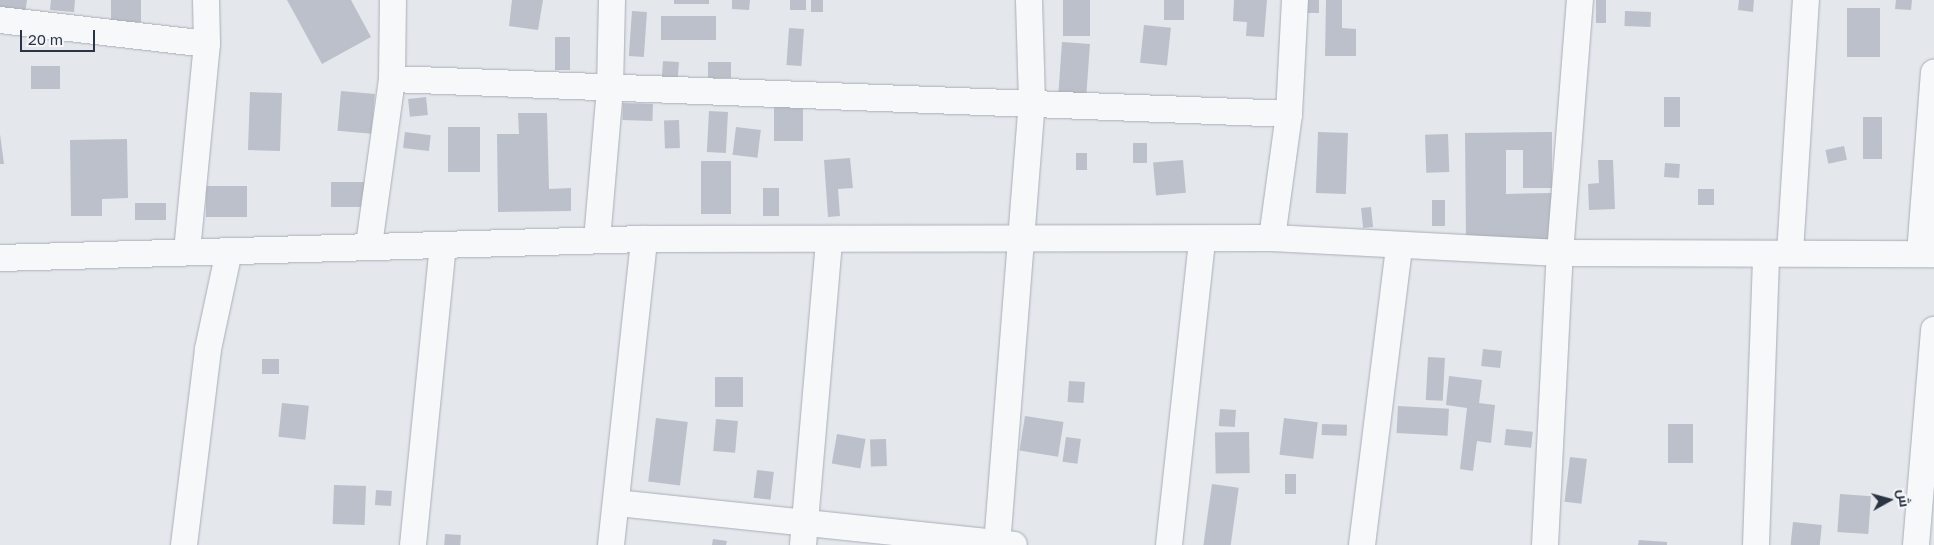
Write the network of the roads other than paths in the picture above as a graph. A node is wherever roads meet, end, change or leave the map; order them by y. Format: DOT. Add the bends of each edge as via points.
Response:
graph roads {
  1 [pos="206,0"];
  2 [pos="393,0"];
  3 [pos="612,0"];
  4 [pos="1029,0"];
  5 [pos="1295,0"];
  6 [pos="1580,0"];
  7 [pos="1806,0"];
  8 [pos="0,20"];
  9 [pos="207,44"];
  10 [pos="1934,73"];
  11 [pos="392,79"];
  12 [pos="610,88"];
  13 [pos="1032,102"];
  14 [pos="1289,114"];
  15 [pos="1272,238"];
  16 [pos="644,239"];
  17 [pos="597,240"];
  18 [pos="1020,240"];
  19 [pos="1202,240"];
  20 [pos="830,242"];
  21 [pos="369,245"];
  22 [pos="443,245"];
  23 [pos="1399,246"];
  24 [pos="187,251"];
  25 [pos="229,251"];
  26 [pos="1560,253"];
  27 [pos="1778,254"];
  28 [pos="1927,254"];
  29 [pos="0,258"];
  30 [pos="1934,330"];
  31 [pos="617,503"];
  32 [pos="805,533"];
  33 [pos="1003,544"];
  34 [pos="184,545"];
  35 [pos="413,545"];
  36 [pos="611,545"];
  37 [pos="1169,545"];
  38 [pos="1362,545"];
  39 [pos="1545,545"];
  40 [pos="1756,545"];
  41 [pos="1916,545"];
  1 -- 9 [label="street"];
  2 -- 11 [label="street"];
  3 -- 12 [label="street"];
  4 -- 13 [label="street"];
  5 -- 14 [label="street"];
  6 -- 26 [label="street"];
  7 -- 27 [label="street"];
  8 -- 9 [label="street"];
  9 -- 24 [label="street"];
  10 -- 28 [label="street"];
  11 -- 12 [label="street"];
  11 -- 21 [label="street"];
  12 -- 13 [label="street"];
  12 -- 17 [label="street"];
  13 -- 14 [label="street"];
  13 -- 18 [label="street"];
  14 -- 15 [label="street"];
  15 -- 19 [label="street"];
  15 -- 23 [label="street"];
  16 -- 17 [label="street"];
  16 -- 20 [label="street"];
  16 -- 31 [label="street"];
  17 -- 22 [label="street"];
  18 -- 19 [label="street"];
  18 -- 20 [label="street"];
  18 -- 33 [label="street"];
  19 -- 37 [label="street"];
  20 -- 32 [label="street"];
  21 -- 22 [label="street"];
  21 -- 25 [label="street"];
  22 -- 35 [label="street"];
  23 -- 26 [label="street"];
  23 -- 38 [label="street"];
  24 -- 25 [label="street"];
  24 -- 29 [label="street"];
  25 -- 34 [label="street" via="208,349"];
  26 -- 27 [label="street"];
  26 -- 39 [label="street"];
  27 -- 28 [label="street"];
  27 -- 40 [label="street"];
  30 -- 41 [label="street"];
  31 -- 32 [label="street"];
  31 -- 36 [label="street"];
  32 -- 33 [label="street"];
}
